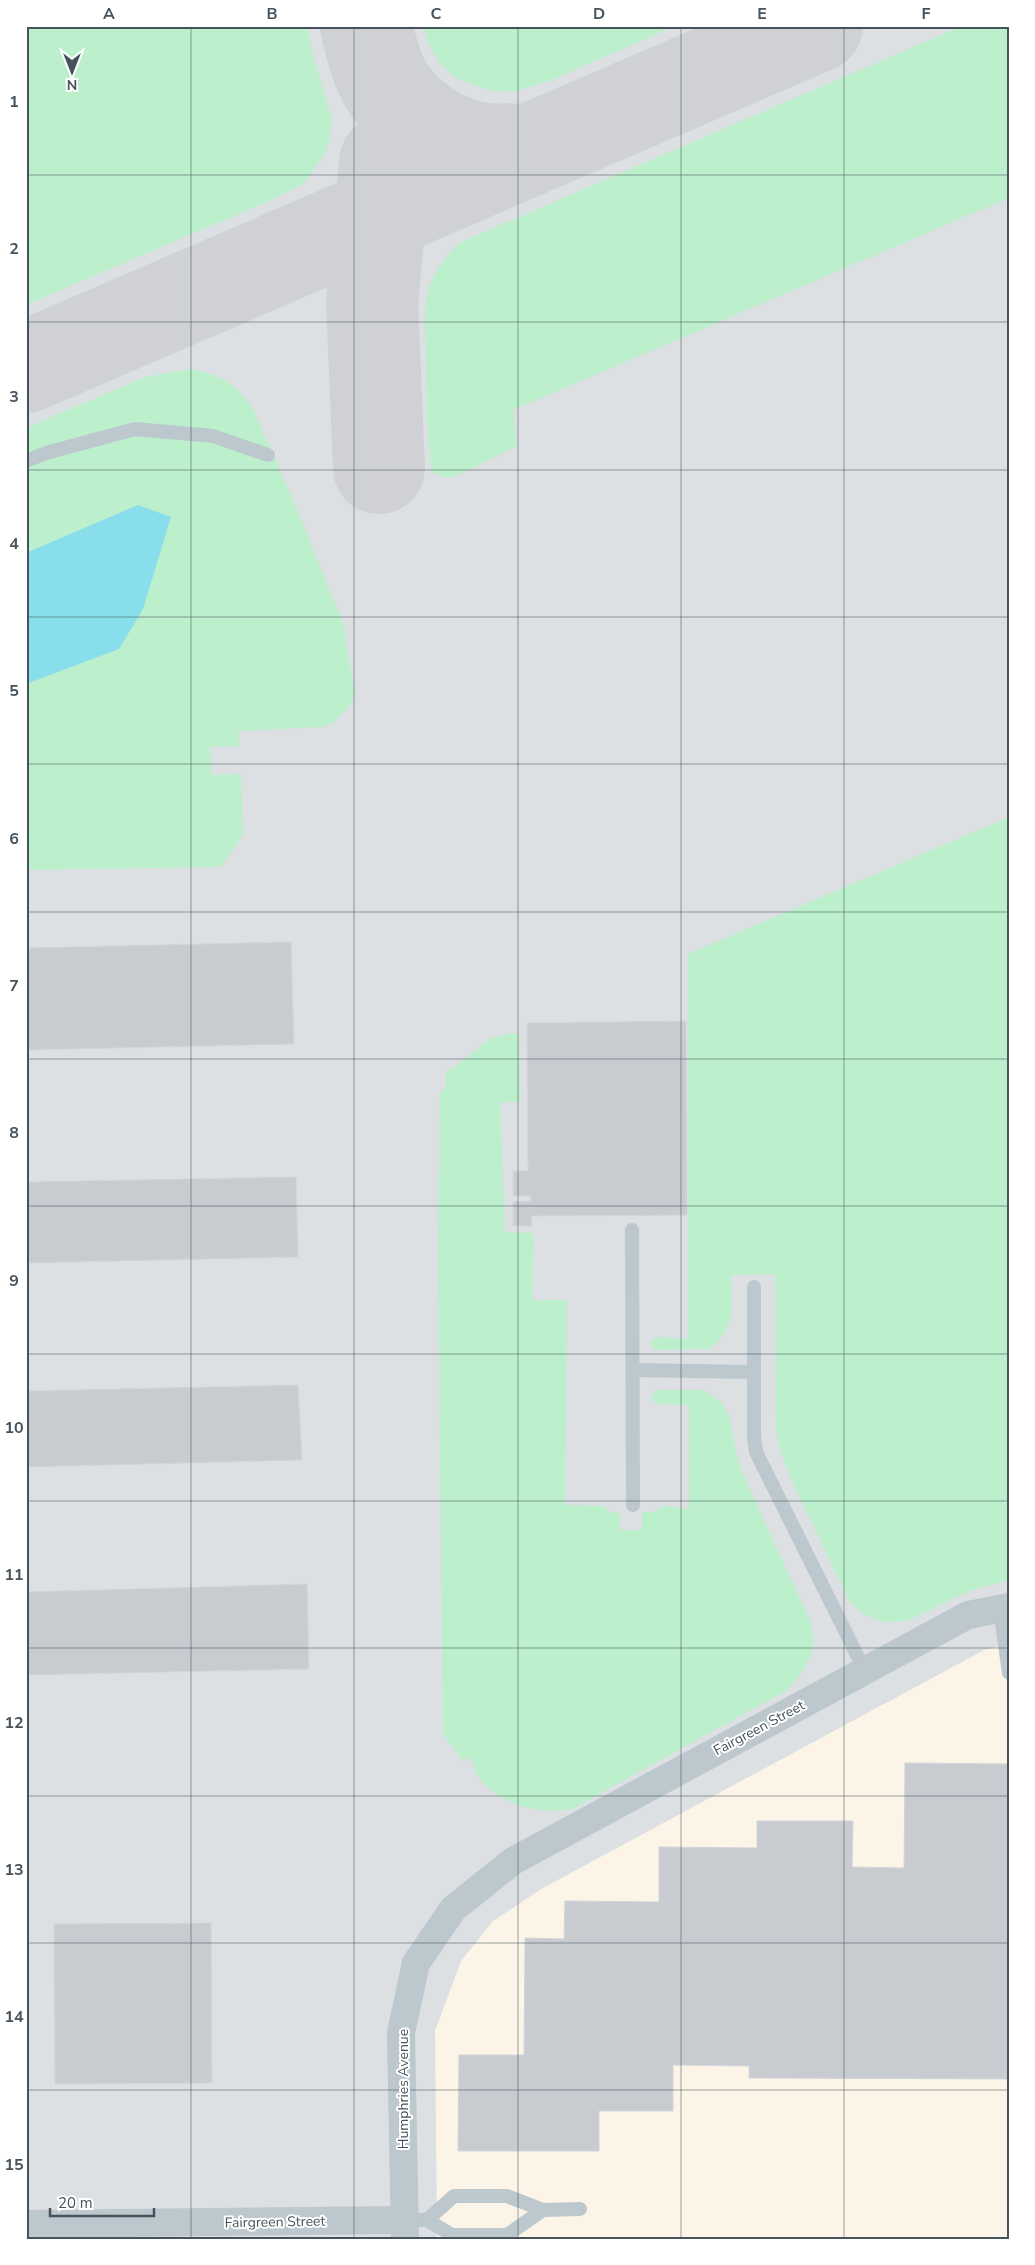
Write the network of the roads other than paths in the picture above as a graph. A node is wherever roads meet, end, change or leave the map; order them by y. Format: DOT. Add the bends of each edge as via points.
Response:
graph roads {
  1 [pos="268,455"];
  2 [pos="26,461"];
  3 [pos="632,1230"];
  4 [pos="754,1287"];
  5 [pos="633,1370"];
  6 [pos="754,1372"];
  7 [pos="633,1505"];
  8 [pos="1005,1608"];
  9 [pos="865,1671"];
  10 [pos="1009,1673"];
  11 [pos="513,1861"];
  12 [pos="580,2209"];
  13 [pos="543,2210"];
  14 [pos="26,2224"];
  15 [pos="412,2226"];
  1 -- 2 [label="lane" via="213,436 135,429"];
  3 -- 5 [label="lane"];
  4 -- 6 [label="lane"];
  5 -- 6 [label="lane"];
  5 -- 7 [label="lane"];
  6 -- 9 [label="lane" via="756,1452"];
  8 -- 9 [label="street, Fairgreen Street" via="968,1615"];
  8 -- 10 [label="lane"];
  9 -- 11 [label="street, Fairgreen Street"];
  11 -- 15 [label="street, Humphries Avenue" via="453,1909 416,1963 400,2033"];
  12 -- 13 [label="lane"];
  13 -- 15 [label="lane" via="507,2235 452,2235"];
  13 -- 15 [label="lane" via="506,2196 454,2196"];
  14 -- 15 [label="street, Fairgreen Street"];
}
